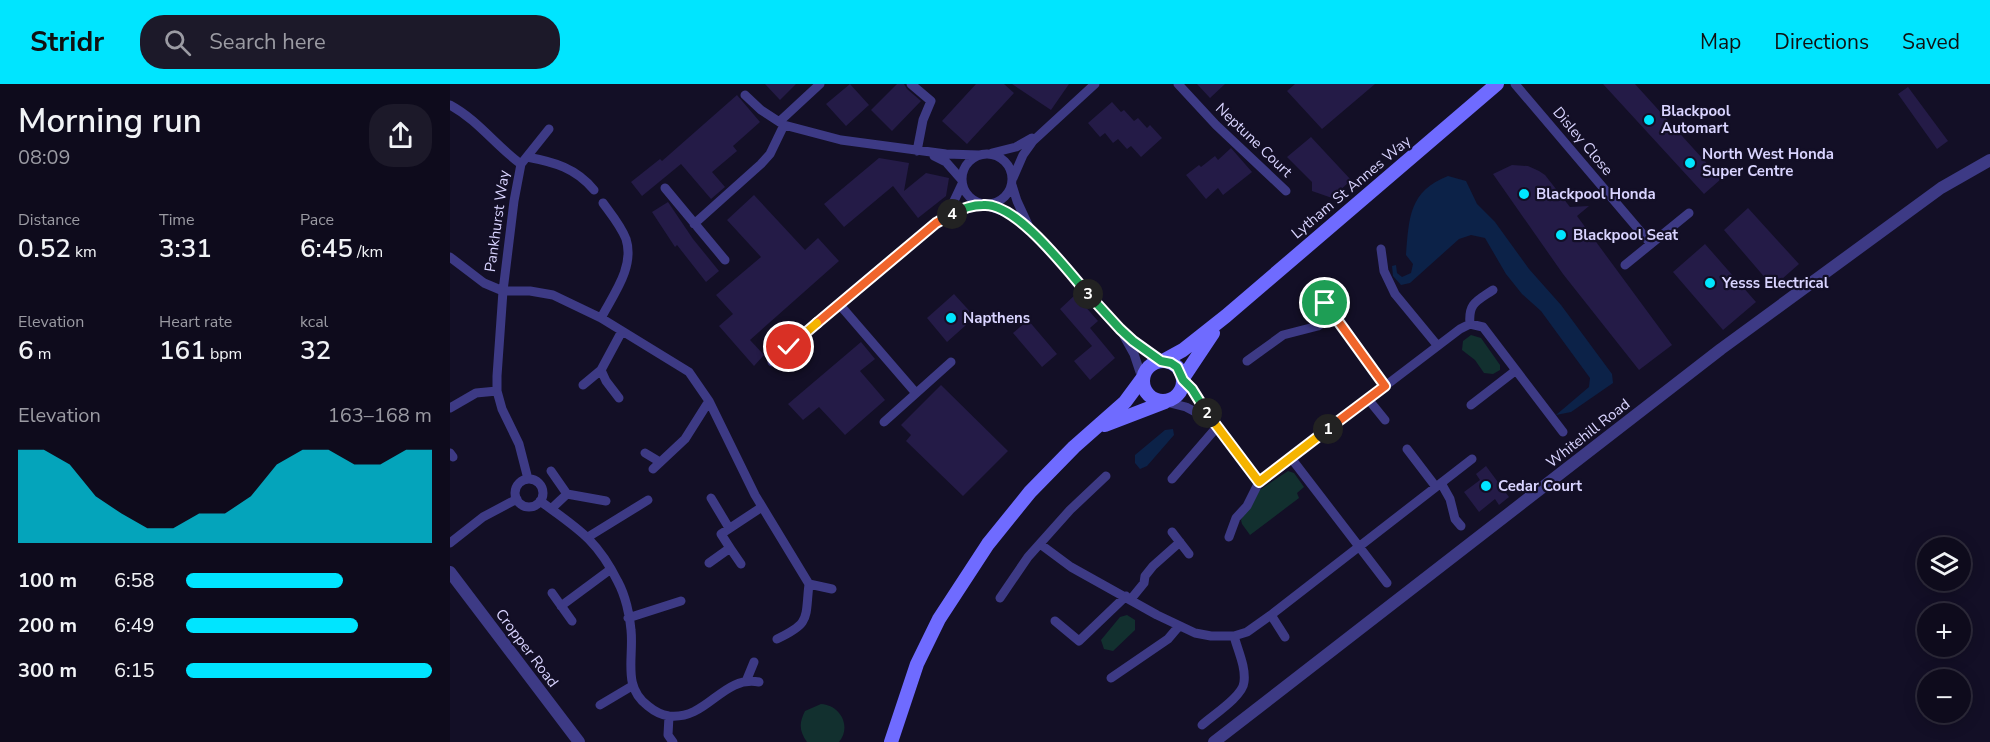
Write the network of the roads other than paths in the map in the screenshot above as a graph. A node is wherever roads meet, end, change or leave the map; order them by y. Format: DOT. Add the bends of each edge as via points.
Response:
graph roads {
  1 [pos="820,84"];
  2 [pos="911,84"];
  3 [pos="1095,84"];
  4 [pos="1178,84"];
  5 [pos="1497,84"];
  6 [pos="1515,84"];
  7 [pos="745,95"];
  8 [pos="450,105"];
  9 [pos="782,123"];
  10 [pos="549,129"];
  11 [pos="1042,132"];
  12 [pos="917,151"];
  13 [pos="984,154"];
  14 [pos="1990,160"];
  15 [pos="524,161"];
  16 [pos="961,182"];
  17 [pos="1012,182"];
  18 [pos="665,188"];
  19 [pos="594,190"];
  20 [pos="1286,191"];
  21 [pos="603,203"];
  22 [pos="985,204"];
  23 [pos="1689,213"];
  24 [pos="936,223"];
  25 [pos="694,224"];
  26 [pos="1030,229"];
  27 [pos="1651,244"];
  28 [pos="1381,249"];
  29 [pos="450,257"];
  30 [pos="725,260"];
  31 [pos="1625,265"];
  32 [pos="1493,290"];
  33 [pos="503,291"];
  34 [pos="1325,303"];
  35 [pos="839,304"];
  36 [pos="1334,315"];
  37 [pos="1226,316"];
  38 [pos="601,318"];
  39 [pos="1470,324"];
  40 [pos="1120,329"];
  41 [pos="622,331"];
  42 [pos="1437,345"];
  43 [pos="1162,361"];
  44 [pos="1247,361"];
  45 [pos="772,362"];
  46 [pos="951,362"];
  47 [pos="601,370"];
  48 [pos="1515,371"];
  49 [pos="1142,378"];
  50 [pos="1183,379"];
  51 [pos="583,385"];
  52 [pos="1385,386"];
  53 [pos="497,391"];
  54 [pos="915,392"];
  55 [pos="619,398"];
  56 [pos="1368,399"];
  57 [pos="709,401"];
  58 [pos="1165,402"];
  59 [pos="1471,405"];
  60 [pos="450,408"];
  61 [pos="1385,420"];
  62 [pos="884,422"];
  63 [pos="1216,425"];
  64 [pos="1092,431"];
  65 [pos="1563,432"];
  66 [pos="1407,449"];
  67 [pos="645,453"];
  68 [pos="1290,458"];
  69 [pos="1472,459"];
  70 [pos="551,471"];
  71 [pos="1106,476"];
  72 [pos="528,479"];
  73 [pos="1172,479"];
  74 [pos="1259,482"];
  75 [pos="1439,485"];
  76 [pos="567,494"];
  77 [pos="711,498"];
  78 [pos="517,499"];
  79 [pos="648,500"];
  80 [pos="540,501"];
  81 [pos="606,501"];
  82 [pos="762,507"];
  83 [pos="551,509"];
  84 [pos="1461,525"];
  85 [pos="729,528"];
  86 [pos="1172,532"];
  87 [pos="588,537"];
  88 [pos="1229,537"];
  89 [pos="1180,542"];
  90 [pos="450,543"];
  91 [pos="1040,544"];
  92 [pos="1359,546"];
  93 [pos="730,549"];
  94 [pos="1189,554"];
  95 [pos="709,563"];
  96 [pos="741,564"];
  97 [pos="611,568"];
  98 [pos="450,572"];
  99 [pos="1387,583"];
  100 [pos="809,584"];
  101 [pos="832,589"];
  102 [pos="552,594"];
  103 [pos="1000,598"];
  104 [pos="1129,598"];
  105 [pos="681,601"];
  106 [pos="561,606"];
  107 [pos="1271,615"];
  108 [pos="628,618"];
  109 [pos="572,621"];
  110 [pos="1055,621"];
  111 [pos="1179,626"];
  112 [pos="1234,636"];
  113 [pos="1285,637"];
  114 [pos="777,639"];
  115 [pos="754,662"];
  116 [pos="1111,678"];
  117 [pos="747,680"];
  118 [pos="759,682"];
  119 [pos="632,686"];
  120 [pos="600,705"];
  121 [pos="669,716"];
  122 [pos="1202,725"];
  123 [pos="579,742"];
  124 [pos="673,742"];
  125 [pos="891,742"];
  126 [pos="1214,742"];
  1 -- 9 [label="street"];
  2 -- 12 [label="street" via="931,101"];
  3 -- 11 [label="street"];
  4 -- 20 [label="street, Neptune Court"];
  5 -- 37 [label="main road, Lytham St Annes Way"];
  6 -- 27 [label="street, Disley Close"];
  7 -- 9 [label="street"];
  8 -- 15 [label="street" via="464,112 503,151"];
  9 -- 12 [label="street" via="841,140"];
  9 -- 25 [label="street" via="766,159"];
  10 -- 15 [label="street, Pankhurst Way"];
  11 -- 13 [label="street" via="1016,147"];
  11 -- 17 [label="street" via="1023,155"];
  12 -- 13 [label="street"];
  12 -- 16 [label="street" via="946,162"];
  13 -- 16 [label="street" via="966,164"];
  13 -- 17 [label="street" via="1006,162"];
  14 -- 126 [label="street, Whitehill Road" via="1941,188 1720,349"];
  15 -- 19 [label="street, Pankhurst Way" via="563,165"];
  15 -- 33 [label="street, Pankhurst Way" via="514,201"];
  16 -- 22 [label="street" via="967,196"];
  16 -- 24 [label="street" via="954,201"];
  17 -- 22 [label="street" via="1000,201"];
  17 -- 26 [label="street"];
  18 -- 25 [label="street"];
  21 -- 38 [label="street" via="627,241 627,256 626,271"];
  22 -- 24 [label="street" via="958,211"];
  22 -- 26 [label="street" via="1010,214"];
  23 -- 27 [label="street"];
  24 -- 35 [label="street"];
  25 -- 30 [label="street"];
  26 -- 40 [label="street"];
  27 -- 31 [label="street"];
  28 -- 42 [label="street" via="1384,271 1395,294"];
  29 -- 33 [label="street" via="484,283"];
  32 -- 39 [label="street" via="1473,304"];
  33 -- 38 [label="street" via="553,294"];
  33 -- 53 [label="street, Pankhurst Way"];
  34 -- 36 [label="street"];
  35 -- 45 [label="street"];
  35 -- 54 [label="street"];
  36 -- 44 [label="street" via="1318,326 1283,335"];
  36 -- 52 [label="street"];
  37 -- 43 [label="main road, Lytham St Annes Way"];
  37 -- 50 [label="main road, Lytham St Annes Way"];
  38 -- 41 [label="street"];
  39 -- 42 [label="street"];
  39 -- 48 [label="street" via="1483,327"];
  40 -- 43 [label="street"];
  40 -- 49 [label="street"];
  41 -- 47 [label="street"];
  41 -- 57 [label="street" via="689,372"];
  42 -- 52 [label="street"];
  43 -- 49 [label="main road" via="1149,366"];
  43 -- 50 [label="main road" via="1177,367"];
  46 -- 54 [label="street"];
  47 -- 51 [label="street"];
  47 -- 55 [label="street"];
  48 -- 59 [label="street"];
  48 -- 65 [label="street"];
  49 -- 58 [label="main road" via="1147,395"];
  49 -- 64 [label="main road" via="1125,402"];
  50 -- 58 [label="main road" via="1180,393"];
  50 -- 63 [label="street"];
  52 -- 56 [label="street"];
  53 -- 60 [label="street" via="476,393"];
  53 -- 72 [label="street" via="519,444"];
  54 -- 62 [label="street"];
  56 -- 61 [label="street"];
  56 -- 68 [label="street"];
  57 -- 67 [label="street" via="685,439 657,465"];
  57 -- 82 [label="street"];
  58 -- 63 [label="street" via="1194,410"];
  58 -- 64 [label="main road"];
  63 -- 73 [label="street"];
  63 -- 74 [label="street"];
  64 -- 125 [label="main road" via="1030,492 964,580 917,664"];
  66 -- 75 [label="street"];
  68 -- 74 [label="street"];
  68 -- 92 [label="street"];
  69 -- 75 [label="street"];
  70 -- 76 [label="street"];
  71 -- 91 [label="street"];
  72 -- 78 [label="street" via="517,486"];
  72 -- 80 [label="street" via="540,484"];
  74 -- 88 [label="street"];
  75 -- 84 [label="street"];
  75 -- 92 [label="street"];
  76 -- 81 [label="street"];
  76 -- 83 [label="street"];
  77 -- 85 [label="street"];
  78 -- 80 [label="street" via="528,506"];
  78 -- 90 [label="street" via="483,517"];
  79 -- 87 [label="street"];
  80 -- 83 [label="street"];
  82 -- 85 [label="street"];
  82 -- 100 [label="street"];
  83 -- 87 [label="street"];
  85 -- 93 [label="street" via="721,534"];
  86 -- 89 [label="street"];
  87 -- 97 [label="street"];
  89 -- 94 [label="street"];
  89 -- 104 [label="street" via="1153,566"];
  91 -- 103 [label="street"];
  91 -- 104 [label="street" via="1071,567"];
  92 -- 99 [label="street"];
  92 -- 107 [label="street"];
  93 -- 95 [label="street"];
  93 -- 96 [label="street"];
  97 -- 106 [label="street"];
  97 -- 108 [label="street" via="620,584"];
  98 -- 123 [label="street, Cropper Road"];
  100 -- 101 [label="street"];
  100 -- 114 [label="street" via="806,617 796,630"];
  102 -- 106 [label="street"];
  104 -- 110 [label="street" via="1079,641"];
  104 -- 111 [label="street"];
  105 -- 108 [label="street"];
  106 -- 109 [label="street"];
  107 -- 112 [label="street"];
  107 -- 113 [label="street"];
  108 -- 119 [label="street"];
  111 -- 112 [label="street" via="1210,636"];
  111 -- 116 [label="street" via="1168,639"];
  112 -- 122 [label="street" via="1242,664 1241,692"];
  115 -- 117 [label="street"];
  117 -- 118 [label="street"];
  117 -- 121 [label="street" via="725,689 698,711"];
  119 -- 120 [label="street"];
  119 -- 121 [label="street" via="643,703"];
  121 -- 124 [label="street" via="668,735"];
}
